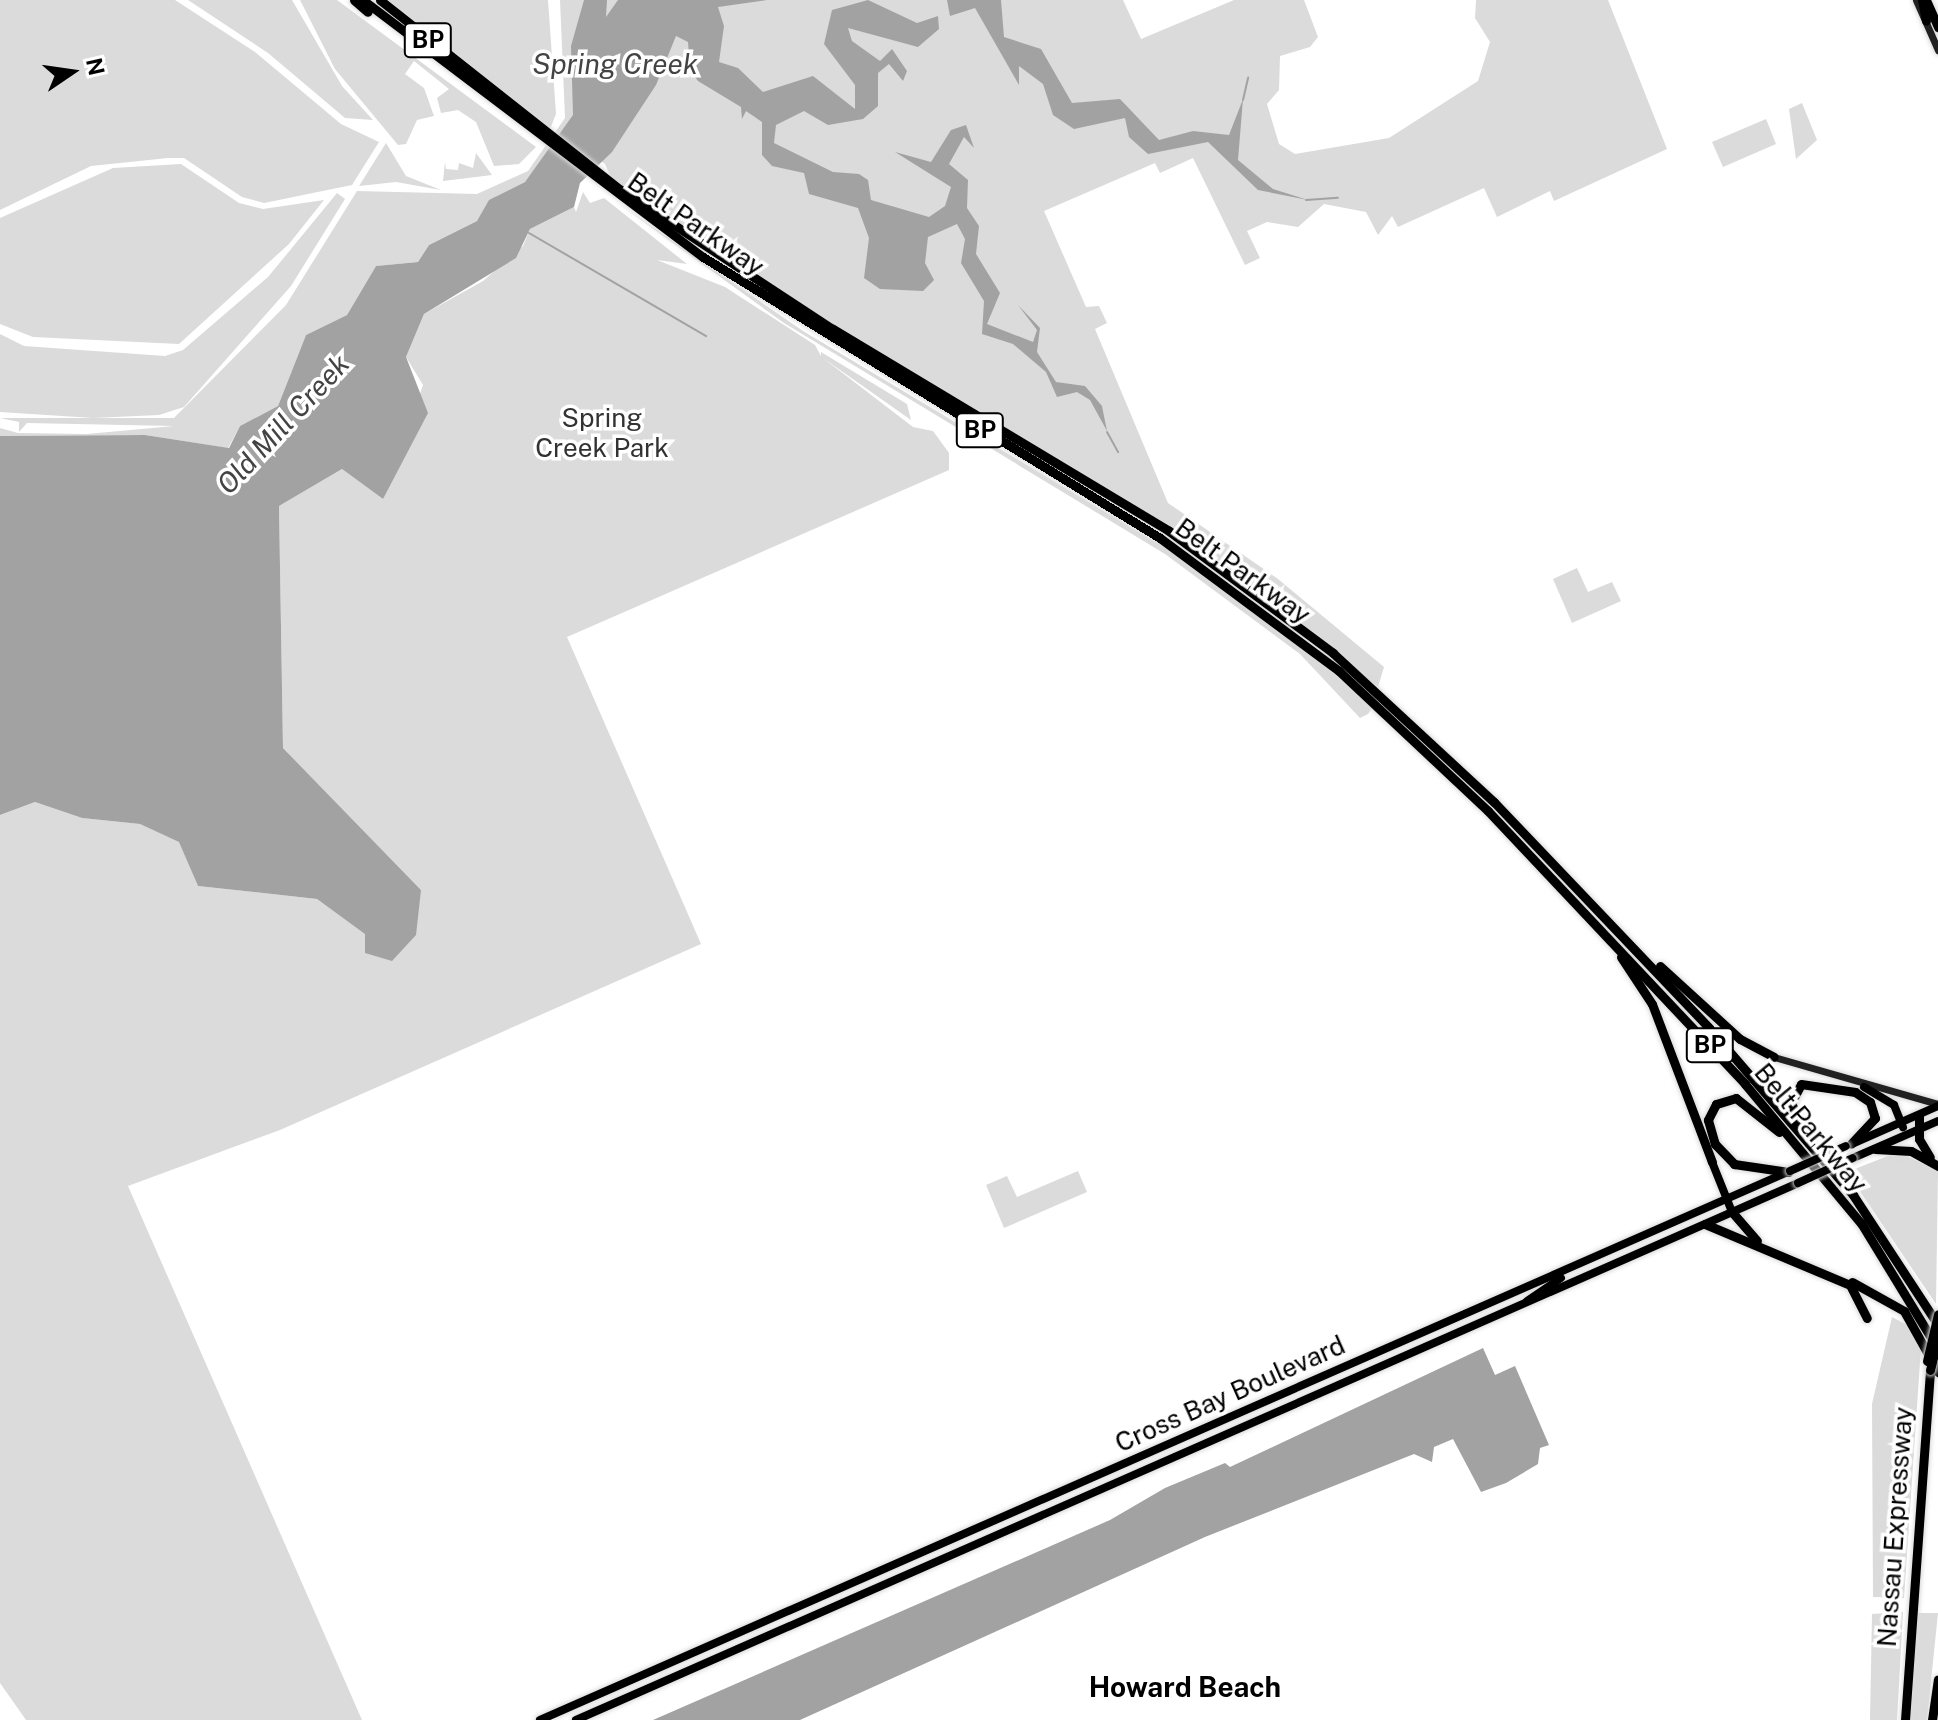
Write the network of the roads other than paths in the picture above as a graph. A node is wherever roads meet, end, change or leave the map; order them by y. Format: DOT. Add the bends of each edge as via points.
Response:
graph roads {
  1 [pos="354,0"];
  2 [pos="363,0"];
  3 [pos="380,0"];
  4 [pos="1921,0"];
  5 [pos="1926,21"];
  6 [pos="1938,27"];
  7 [pos="1938,50"];
  8 [pos="436,60"];
  9 [pos="534,130"];
  10 [pos="1402,722"];
  11 [pos="1590,916"];
  12 [pos="1616,927"];
  13 [pos="1774,1057"];
  14 [pos="1864,1087"];
  15 [pos="1938,1105"];
  16 [pos="1919,1115"];
  17 [pos="1938,1121"];
  18 [pos="1903,1122"];
  19 [pos="1918,1130"];
  20 [pos="1903,1137"];
  21 [pos="1848,1145"];
  22 [pos="1875,1149"];
  23 [pos="1712,1162"];
  24 [pos="1938,1166"];
  25 [pos="1789,1171"];
  26 [pos="1826,1178"];
  27 [pos="1840,1178"];
  28 [pos="1728,1199"];
  29 [pos="1732,1212"];
  30 [pos="1705,1224"];
  31 [pos="1777,1253"];
  32 [pos="1600,1255"];
  33 [pos="1837,1278"];
  34 [pos="1881,1294"];
  35 [pos="1527,1302"];
  36 [pos="1938,1314"];
  37 [pos="1938,1325"];
  38 [pos="1938,1339"];
  39 [pos="1938,1354"];
  40 [pos="1932,1367"];
  41 [pos="1938,1679"];
  42 [pos="540,1720"];
  43 [pos="576,1720"];
  44 [pos="1905,1720"];
  45 [pos="1932,1720"];
  1 -- 8 [label="highway"];
  2 -- 8 [label="highway, Belt Parkway / BP"];
  3 -- 9 [label="highway, Belt Parkway / BP"];
  4 -- 5 [label="highway"];
  4 -- 6 [label="highway"];
  5 -- 7 [label="street"];
  8 -- 9 [label="highway, Belt Parkway / BP"];
  9 -- 10 [label="highway, Belt Parkway / BP" via="619,193 845,337 1169,531"];
  10 -- 11 [label="highway, Belt Parkway / BP"];
  10 -- 12 [label="highway, Belt Parkway / BP"];
  11 -- 23 [label="highway" via="1650,998"];
  11 -- 26 [label="highway, Belt Parkway / BP"];
  12 -- 13 [label="highway" via="1735,1034"];
  12 -- 27 [label="highway, Belt Parkway / BP"];
  13 -- 14 [label="street"];
  14 -- 15 [label="street"];
  14 -- 18 [label="main road" via="1891,1102"];
  15 -- 16 [label="main road, Cross Bay Boulevard"];
  16 -- 18 [label="main road, Cross Bay Boulevard"];
  16 -- 19 [label="highway"];
  17 -- 19 [label="main road, Cross Bay Boulevard"];
  18 -- 20 [label="main road"];
  18 -- 21 [label="main road, Cross Bay Boulevard"];
  19 -- 20 [label="main road, Cross Bay Boulevard"];
  19 -- 24 [label="highway"];
  20 -- 22 [label="main road, Cross Bay Boulevard"];
  21 -- 25 [label="main road, Cross Bay Boulevard, bridge"];
  21 -- 27 [label="highway" via="1873,1125 1870,1102 1824,1082 1798,1086 1793,1113"];
  22 -- 24 [label="highway" via="1911,1151"];
  22 -- 29 [label="main road, Cross Bay Boulevard, bridge"];
  23 -- 28 [label="main road"];
  25 -- 26 [label="highway" via="1753,1172 1725,1157 1709,1131 1713,1107 1729,1098 1745,1102"];
  25 -- 28 [label="main road, Cross Bay Boulevard"];
  26 -- 39 [label="highway, Belt Parkway / BP" via="1899,1278"];
  27 -- 37 [label="highway, Belt Parkway / BP"];
  28 -- 29 [label="main road"];
  28 -- 32 [label="main road, Cross Bay Boulevard"];
  29 -- 30 [label="main road, Cross Bay Boulevard"];
  29 -- 31 [label="highway" via="1746,1234"];
  30 -- 31 [label="highway"];
  30 -- 35 [label="main road, Cross Bay Boulevard"];
  31 -- 33 [label="highway"];
  32 -- 35 [label="main road" via="1534,1290"];
  32 -- 42 [label="main road, Cross Bay Boulevard"];
  33 -- 34 [label="highway"];
  33 -- 34 [label="highway" via="1860,1293 1867,1318 1871,1299"];
  34 -- 40 [label="highway" via="1912,1320"];
  35 -- 43 [label="main road, Cross Bay Boulevard"];
  36 -- 40 [label="highway, bridge"];
  38 -- 40 [label="highway, Nassau Expressway, bridge"];
  40 -- 44 [label="highway, Nassau Expressway" via="1925,1401"];
  41 -- 45 [label="highway"];
}
